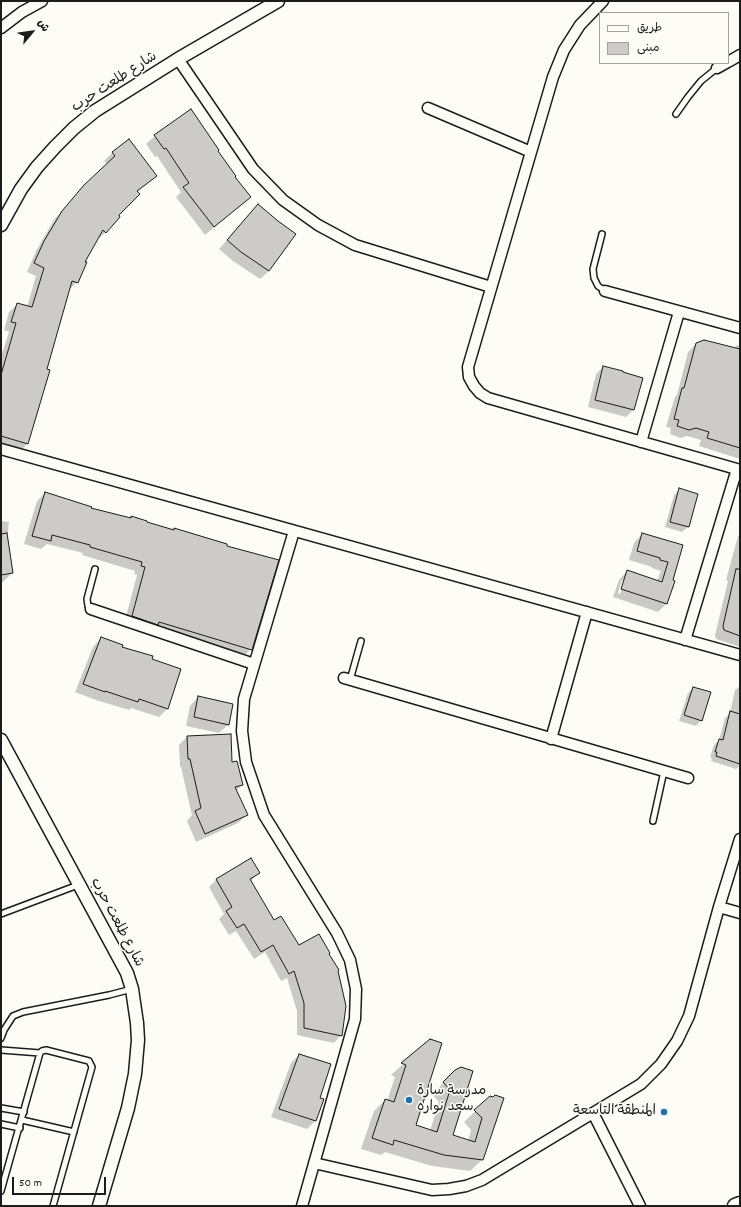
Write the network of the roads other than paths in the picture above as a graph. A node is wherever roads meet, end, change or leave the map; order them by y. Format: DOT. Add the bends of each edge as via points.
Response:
graph roads {
  1 [pos="42,1"];
  2 [pos="278,1"];
  3 [pos="603,1"];
  4 [pos="1,28"];
  5 [pos="740,55"];
  6 [pos="178,59"];
  7 [pos="729,61"];
  8 [pos="724,64"];
  9 [pos="428,108"];
  10 [pos="676,114"];
  11 [pos="531,152"];
  12 [pos="1,225"];
  13 [pos="602,234"];
  14 [pos="491,287"];
  15 [pos="605,291"];
  16 [pos="679,312"];
  17 [pos="740,328"];
  18 [pos="641,442"];
  19 [pos="1,449"];
  20 [pos="738,470"];
  21 [pos="294,531"];
  22 [pos="95,569"];
  23 [pos="91,609"];
  24 [pos="588,612"];
  25 [pos="685,640"];
  26 [pos="362,641"];
  27 [pos="740,655"];
  28 [pos="254,664"];
  29 [pos="347,679"];
  30 [pos="551,739"];
  31 [pos="1,740"];
  32 [pos="664,771"];
  33 [pos="688,778"];
  34 [pos="653,821"];
  35 [pos="740,839"];
  36 [pos="79,884"];
  37 [pos="719,907"];
  38 [pos="740,913"];
  39 [pos="1,914"];
  40 [pos="132,989"];
  41 [pos="1,1038"];
  42 [pos="1,1050"];
  43 [pos="40,1053"];
  44 [pos="1,1108"];
  45 [pos="24,1112"];
  46 [pos="593,1113"];
  47 [pos="22,1120"];
  48 [pos="1,1124"];
  49 [pos="20,1128"];
  50 [pos="74,1132"];
  51 [pos="314,1163"];
  52 [pos="1,1191"];
  53 [pos="740,1204"];
  54 [pos="53,1206"];
  55 [pos="98,1206"];
  56 [pos="302,1206"];
  57 [pos="640,1206"];
  58 [pos="735,1206"];
  1 -- 4 [label="street"];
  2 -- 6 [label="street, شارع طلعت حرب"];
  3 -- 11 [label="street" via="580,25 564,50 553,77"];
  5 -- 7 [label="street"];
  6 -- 12 [label="street, شارع طلعت حرب" via="107,102 74,128 37,167"];
  6 -- 14 [label="street" via="253,169 283,200 312,221 355,245"];
  8 -- 10 [label="lane" via="701,81"];
  9 -- 11 [label="street"];
  11 -- 14 [label="street"];
  13 -- 15 [label="lane" via="593,270 598,286"];
  14 -- 18 [label="street" via="468,367 469,377 480,393 488,398"];
  15 -- 16 [label="street"];
  16 -- 17 [label="street"];
  16 -- 18 [label="street"];
  18 -- 20 [label="street"];
  19 -- 21 [label="street"];
  20 -- 25 [label="street"];
  21 -- 24 [label="street"];
  21 -- 28 [label="street"];
  22 -- 23 [label="lane" via="87,599"];
  23 -- 28 [label="street"];
  24 -- 25 [label="street"];
  24 -- 30 [label="street"];
  25 -- 27 [label="street"];
  26 -- 29 [label="lane"];
  28 -- 51 [label="street" via="244,699 242,731 246,762 264,815 337,933 350,960 356,989 355,1019"];
  29 -- 30 [label="street"];
  30 -- 32 [label="street"];
  31 -- 36 [label="street, شارع طلعت حرب"];
  32 -- 33 [label="street"];
  32 -- 34 [label="lane"];
  35 -- 37 [label="street"];
  36 -- 39 [label="lane"];
  36 -- 40 [label="street, شارع طلعت حرب" via="127,972"];
  37 -- 38 [label="street"];
  37 -- 46 [label="street" via="689,1016 677,1042 661,1064 641,1084"];
  40 -- 41 [label="lane" via="22,1012 13,1016"];
  40 -- 55 [label="street, شارع طلعت حرب" via="138,1040 135,1074 128,1108"];
  42 -- 43 [label="lane"];
  43 -- 45 [label="lane"];
  43 -- 50 [label="lane" via="46,1050 89,1061 92,1065"];
  44 -- 45 [label="lane"];
  45 -- 47 [label="lane"];
  46 -- 51 [label="street" via="482,1180 466,1186 432,1190"];
  46 -- 57 [label="street"];
  47 -- 49 [label="lane"];
  47 -- 50 [label="lane"];
  48 -- 49 [label="lane"];
  49 -- 52 [label="lane"];
  50 -- 54 [label="lane"];
  51 -- 56 [label="street"];
  53 -- 58 [label="main road"];
}
